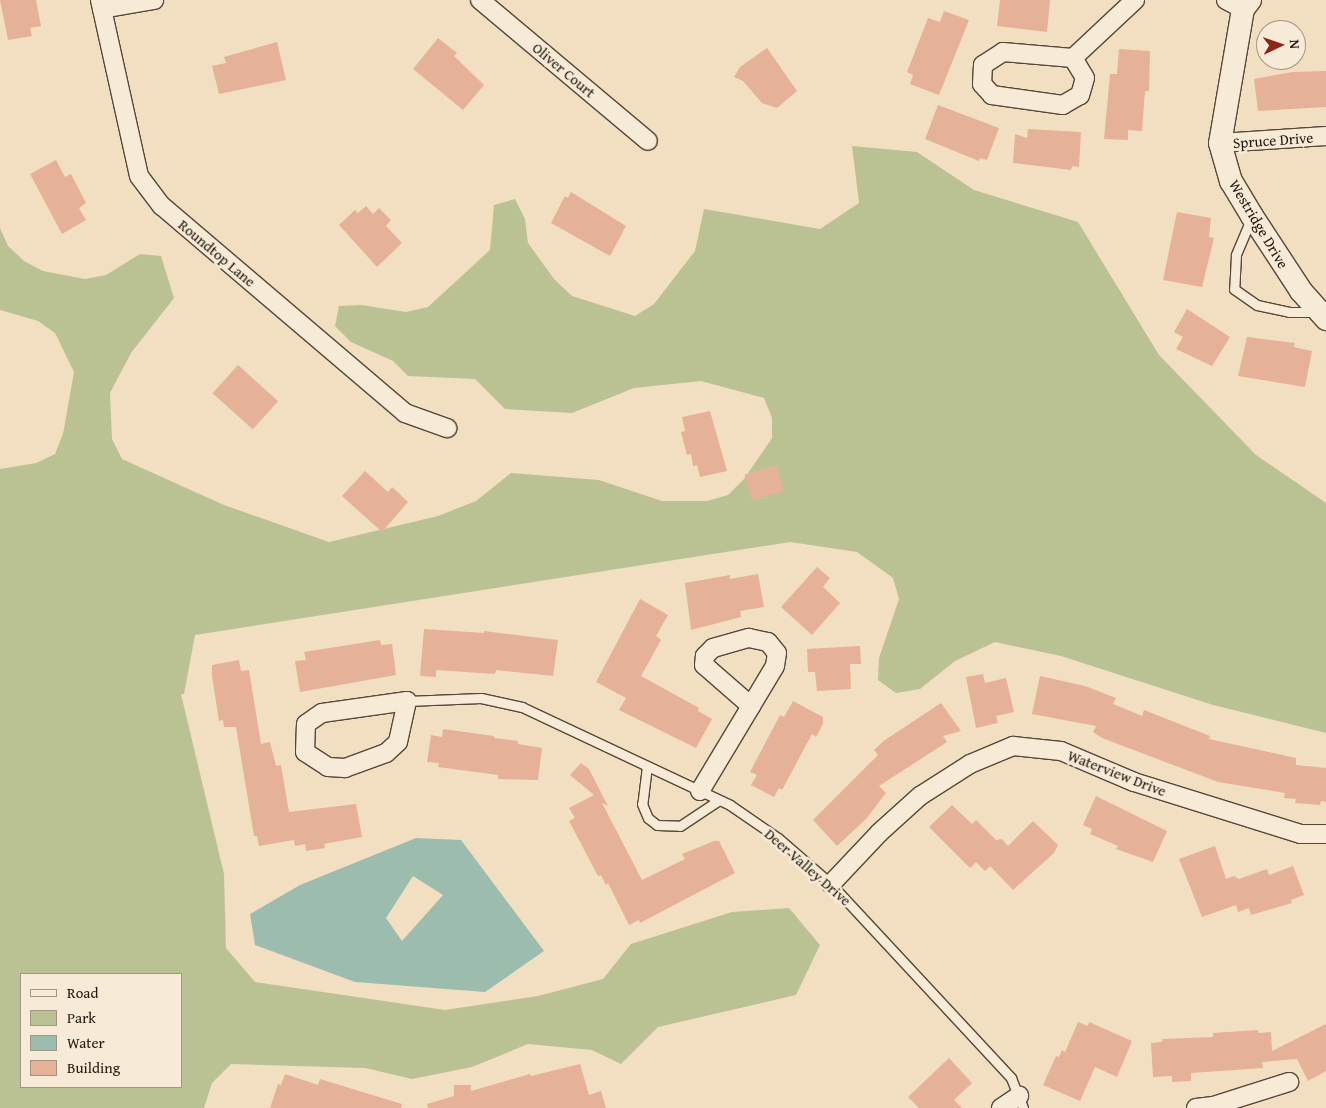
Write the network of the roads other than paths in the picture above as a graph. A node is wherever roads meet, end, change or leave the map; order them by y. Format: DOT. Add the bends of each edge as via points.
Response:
graph roads {
  1 [pos="154,0"];
  2 [pos="480,0"];
  3 [pos="1135,0"];
  4 [pos="1240,3"];
  5 [pos="101,5"];
  6 [pos="1073,58"];
  7 [pos="1326,136"];
  8 [pos="648,140"];
  9 [pos="1220,143"];
  10 [pos="1252,216"];
  11 [pos="1323,316"];
  12 [pos="446,428"];
  13 [pos="407,701"];
  14 [pos="751,706"];
  15 [pos="647,766"];
  16 [pos="700,791"];
  17 [pos="719,800"];
  18 [pos="1326,834"];
  19 [pos="831,884"];
  20 [pos="1288,1082"];
  21 [pos="1021,1102"];
  22 [pos="1001,1108"];
  23 [pos="1196,1108"];
  1 -- 5 [label="street"];
  2 -- 8 [label="street, Oliver Court"];
  3 -- 6 [label="street"];
  4 -- 9 [label="street, Westridge Drive"];
  5 -- 12 [label="street, Roundtop Lane" via="139,176 162,206 405,413"];
  6 -- 6 [label="street" via="1003,52 982,65 982,84 992,95 1063,105 1080,95 1085,78"];
  7 -- 9 [label="street, Spruce Drive"];
  9 -- 10 [label="street, Westridge Drive" via="1231,181"];
  10 -- 11 [label="street, Westridge Drive" via="1301,291"];
  10 -- 11 [label="lane" via="1236,255 1234,289 1256,305"];
  13 -- 13 [label="street, Deer Valley Drive" via="322,713 306,724 304,752 328,767 345,768 386,753 398,742"];
  13 -- 15 [label="lane, Deer Valley Drive" via="481,698 522,708"];
  14 -- 16 [label="street"];
  15 -- 16 [label="lane, Deer Valley Drive"];
  15 -- 17 [label="lane" via="642,804 648,818 657,825 680,826"];
  16 -- 17 [label="lane, Deer Valley Drive"];
  17 -- 19 [label="lane, Deer Valley Drive" via="778,838"];
  18 -- 19 [label="street, Waterview Drive" via="1300,834 1273,826 1134,782 1061,751 1013,746 970,764 920,796 879,832"];
  19 -- 21 [label="lane, Deer Valley Drive" via="1011,1078"];
  20 -- 23 [label="street" via="1213,1106"];
  21 -- 22 [label="street"];
}
